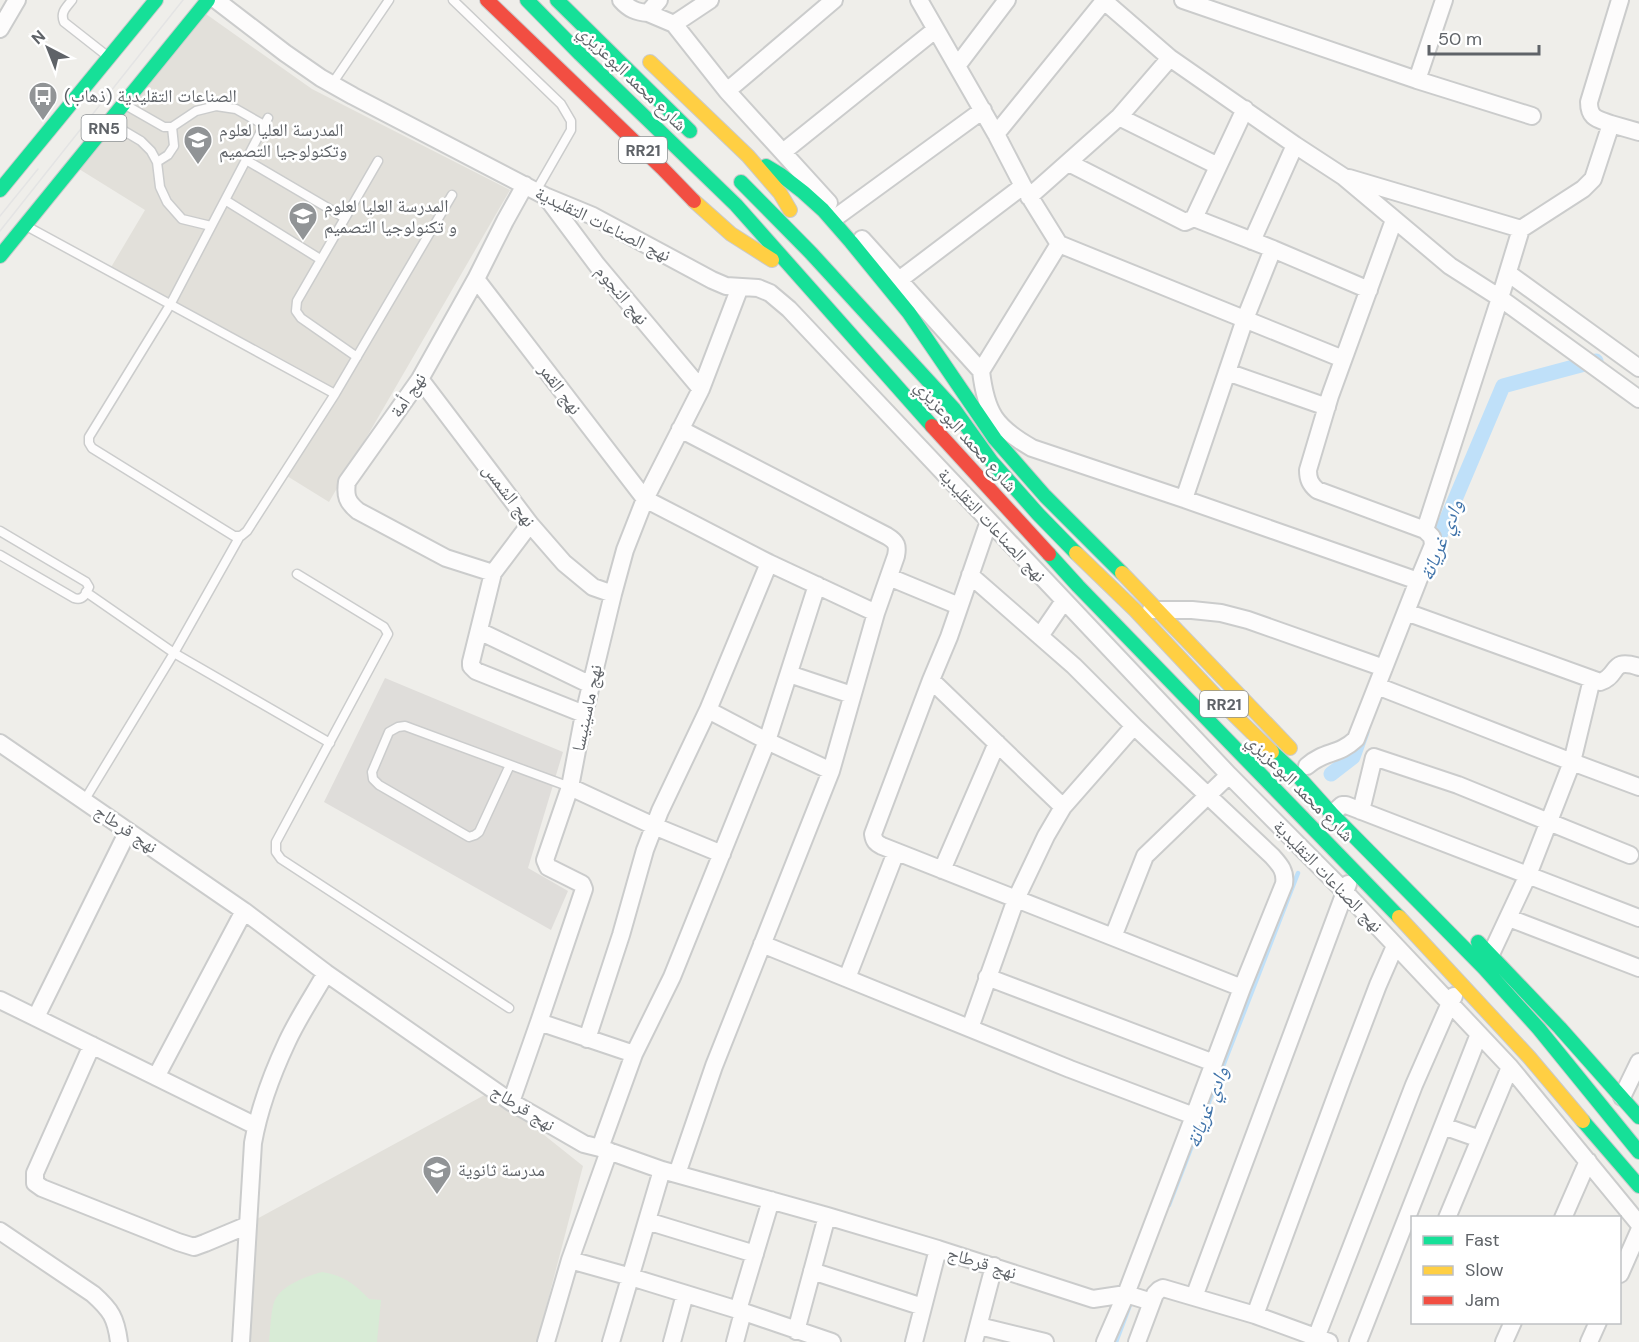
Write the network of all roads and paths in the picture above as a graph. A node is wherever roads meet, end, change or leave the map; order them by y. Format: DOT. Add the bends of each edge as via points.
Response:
graph roads {
  1 [pos="17,0"];
  2 [pos="72,0"];
  3 [pos="156,0"];
  4 [pos="208,0"];
  5 [pos="216,0"];
  6 [pos="389,0"];
  7 [pos="453,0"];
  8 [pos="487,0"];
  9 [pos="527,0"];
  10 [pos="557,0"];
  11 [pos="621,0"];
  12 [pos="659,0"];
  13 [pos="710,0"];
  14 [pos="834,0"];
  15 [pos="919,0"];
  16 [pos="1007,0"];
  17 [pos="1103,0"];
  18 [pos="1183,0"];
  19 [pos="1444,0"];
  20 [pos="1620,0"];
  21 [pos="648,14"];
  22 [pos="674,24"];
  23 [pos="0,29"];
  24 [pos="935,30"];
  25 [pos="636,49"];
  26 [pos="109,57"];
  27 [pos="1170,58"];
  28 [pos="957,66"];
  29 [pos="1417,80"];
  30 [pos="332,84"];
  31 [pos="727,91"];
  32 [pos="123,104"];
  33 [pos="1245,109"];
  34 [pos="983,110"];
  35 [pos="1532,116"];
  36 [pos="1119,117"];
  37 [pos="108,122"];
  38 [pos="1611,124"];
  39 [pos="172,127"];
  40 [pos="1639,132"];
  41 [pos="996,134"];
  42 [pos="698,138"];
  43 [pos="1295,145"];
  44 [pos="783,152"];
  45 [pos="748,156"];
  46 [pos="0,159"];
  47 [pos="246,160"];
  48 [pos="378,161"];
  49 [pos="157,162"];
  50 [pos="1069,163"];
  51 [pos="1218,166"];
  52 [pos="17,168"];
  53 [pos="728,169"];
  54 [pos="1344,177"];
  55 [pos="0,190"];
  56 [pos="536,191"];
  57 [pos="1026,191"];
  58 [pos="452,195"];
  59 [pos="225,200"];
  60 [pos="840,215"];
  61 [pos="345,218"];
  62 [pos="1194,218"];
  63 [pos="1394,220"];
  64 [pos="24,224"];
  65 [pos="211,226"];
  66 [pos="1521,228"];
  67 [pos="1252,241"];
  68 [pos="1059,244"];
  69 [pos="1272,249"];
  70 [pos="811,253"];
  71 [pos="0,256"];
  72 [pos="320,260"];
  73 [pos="1508,273"];
  74 [pos="476,279"];
  75 [pos="899,280"];
  76 [pos="810,286"];
  77 [pos="740,287"];
  78 [pos="1369,290"];
  79 [pos="1500,298"];
  80 [pos="170,305"];
  81 [pos="1245,318"];
  82 [pos="357,357"];
  83 [pos="1343,359"];
  84 [pos="1639,368"];
  85 [pos="981,370"];
  86 [pos="1227,372"];
  87 [pos="420,380"];
  88 [pos="701,389"];
  89 [pos="335,394"];
  90 [pos="1639,399"];
  91 [pos="1327,406"];
  92 [pos="680,429"];
  93 [pos="645,499"];
  94 [pos="1184,499"];
  95 [pos="989,521"];
  96 [pos="530,525"];
  97 [pos="1425,530"];
  98 [pos="0,531"];
  99 [pos="240,536"];
  100 [pos="0,555"];
  101 [pos="769,563"];
  102 [pos="494,573"];
  103 [pos="297,574"];
  104 [pos="970,575"];
  105 [pos="889,577"];
  106 [pos="1418,580"];
  107 [pos="817,585"];
  108 [pos="86,592"];
  109 [pos="613,594"];
  110 [pos="1064,601"];
  111 [pos="959,606"];
  112 [pos="1157,609"];
  113 [pos="1135,610"];
  114 [pos="1406,612"];
  115 [pos="876,613"];
  116 [pos="479,631"];
  117 [pos="1040,636"];
  118 [pos="174,652"];
  119 [pos="1639,667"];
  120 [pos="1384,668"];
  121 [pos="789,674"];
  122 [pos="1592,679"];
  123 [pos="931,680"];
  124 [pos="591,685"];
  125 [pos="1377,686"];
  126 [pos="852,695"];
  127 [pos="708,710"];
  128 [pos="584,714"];
  129 [pos="1134,726"];
  130 [pos="1356,739"];
  131 [pos="767,741"];
  132 [pos="0,743"];
  133 [pos="330,743"];
  134 [pos="997,743"];
  135 [pos="1374,757"];
  136 [pos="1572,762"];
  137 [pos="510,765"];
  138 [pos="1307,766"];
  139 [pos="831,771"];
  140 [pos="1229,775"];
  141 [pos="570,787"];
  142 [pos="1639,787"];
  143 [pos="1208,796"];
  144 [pos="84,801"];
  145 [pos="1063,807"];
  146 [pos="1337,810"];
  147 [pos="1361,811"];
  148 [pos="1549,822"];
  149 [pos="654,826"];
  150 [pos="128,831"];
  151 [pos="896,852"];
  152 [pos="722,854"];
  153 [pos="1630,855"];
  154 [pos="1398,861"];
  155 [pos="942,870"];
  156 [pos="1355,870"];
  157 [pos="1528,875"];
  158 [pos="1345,892"];
  159 [pos="1016,899"];
  160 [pos="244,911"];
  161 [pos="1509,918"];
  162 [pos="1639,918"];
  163 [pos="1468,932"];
  164 [pos="1113,937"];
  165 [pos="762,944"];
  166 [pos="1395,946"];
  167 [pos="1491,954"];
  168 [pos="1639,968"];
  169 [pos="326,973"];
  170 [pos="987,977"];
  171 [pos="847,978"];
  172 [pos="1462,984"];
  173 [pos="1242,988"];
  174 [pos="0,1000"];
  175 [pos="1450,1003"];
  176 [pos="509,1008"];
  177 [pos="36,1017"];
  178 [pos="539,1022"];
  179 [pos="970,1028"];
  180 [pos="1479,1034"];
  181 [pos="587,1039"];
  182 [pos="92,1045"];
  183 [pos="634,1054"];
  184 [pos="1639,1062"];
  185 [pos="1214,1063"];
  186 [pos="1510,1067"];
  187 [pos="156,1077"];
  188 [pos="1622,1097"];
  189 [pos="511,1102"];
  190 [pos="1194,1116"];
  191 [pos="1639,1117"];
  192 [pos="256,1126"];
  193 [pos="1443,1126"];
  194 [pos="1480,1139"];
  195 [pos="604,1150"];
  196 [pos="1639,1152"];
  197 [pos="1588,1161"];
  198 [pos="670,1172"];
  199 [pos="1639,1186"];
  200 [pos="771,1200"];
  201 [pos="827,1216"];
  202 [pos="1448,1216"];
  203 [pos="1564,1216"];
  204 [pos="647,1221"];
  205 [pos="248,1224"];
  206 [pos="1639,1224"];
  207 [pos="0,1231"];
  208 [pos="1639,1231"];
  209 [pos="938,1249"];
  210 [pos="755,1254"];
  211 [pos="570,1260"];
  212 [pos="994,1266"];
  213 [pos="812,1271"];
  214 [pos="1621,1272"];
  215 [pos="631,1277"];
  216 [pos="685,1294"];
  217 [pos="1127,1294"];
  218 [pos="1194,1297"];
  219 [pos="1149,1301"];
  220 [pos="923,1307"];
  221 [pos="740,1311"];
  222 [pos="1255,1316"];
  223 [pos="1513,1324"];
  224 [pos="1598,1324"];
  225 [pos="979,1326"];
  226 [pos="801,1335"];
  227 [pos="1322,1340"];
  228 [pos="119,1342"];
  229 [pos="241,1342"];
  230 [pos="546,1342"];
  231 [pos="611,1342"];
  232 [pos="672,1342"];
  233 [pos="735,1342"];
  234 [pos="832,1342"];
  235 [pos="914,1342"];
  236 [pos="974,1342"];
  237 [pos="1045,1342"];
  238 [pos="1105,1342"];
  239 [pos="1137,1342"];
  240 [pos="1358,1342"];
  241 [pos="1504,1342"];
  242 [pos="1589,1342"];
  1 -- 23 [label="street"];
  2 -- 26 [label="lane" via="63,12 64,22"];
  3 -- 26 [label="main road, RN5"];
  4 -- 32 [label="main road, RN5"];
  5 -- 30 [label="street, نهج الصناعات التقليدية"];
  6 -- 30 [label="lane"];
  7 -- 56 [label="lane" via="561,104 571,121 571,130"];
  8 -- 76 [label="main road, شارع محمد البوعزيزي / RR21" via="706,213"];
  9 -- 76 [label="main road, شارع محمد البوعزيزي / RR21" via="736,205"];
  10 -- 42 [label="main road, شارع محمد البوعزيزي / RR21"];
  11 -- 21 [label="street" via="637,12"];
  12 -- 21 [label="street"];
  13 -- 22 [label="street"];
  14 -- 31 [label="street"];
  15 -- 24 [label="street"];
  16 -- 28 [label="street"];
  17 -- 27 [label="street"];
  17 -- 41 [label="street"];
  18 -- 29 [label="street"];
  19 -- 29 [label="street"];
  20 -- 38 [label="street" via="1589,102 1594,117"];
  21 -- 22 [label="street"];
  22 -- 31 [label="street"];
  24 -- 28 [label="street"];
  24 -- 44 [label="street"];
  25 -- 45 [label="main road, شارع محمد البوعزيزي / RR21"];
  26 -- 52 [label="main road, RN5"];
  27 -- 33 [label="street"];
  27 -- 36 [label="street"];
  28 -- 34 [label="street"];
  29 -- 35 [label="street"];
  30 -- 56 [label="street, نهج الصناعات التقليدية"];
  31 -- 44 [label="street"];
  32 -- 37 [label="main road, RN5"];
  32 -- 39 [label="lane" via="164,127"];
  33 -- 43 [label="street"];
  33 -- 51 [label="street"];
  34 -- 41 [label="street"];
  34 -- 60 [label="street"];
  36 -- 50 [label="street"];
  36 -- 51 [label="street"];
  37 -- 49 [label="lane" via="141,141"];
  37 -- 64 [label="main road, RN5"];
  38 -- 40 [label="street"];
  38 -- 66 [label="street" via="1593,179"];
  39 -- 47 [label="lane" via="195,111 216,106 266,121"];
  39 -- 49 [label="lane" via="174,146"];
  41 -- 57 [label="street"];
  43 -- 54 [label="street"];
  43 -- 67 [label="street"];
  44 -- 60 [label="street"];
  45 -- 70 [label="main road, شارع محمد البوعزيزي / RR21" via="780,193"];
  45 -- 112 [label="main road" via="803,192 844,234 909,313 995,439 1045,496"];
  46 -- 52 [label="street"];
  47 -- 59 [label="lane"];
  47 -- 61 [label="lane"];
  48 -- 61 [label="lane"];
  49 -- 65 [label="lane" via="159,187 166,202 182,219"];
  50 -- 57 [label="street"];
  50 -- 62 [label="street" via="1185,222"];
  51 -- 62 [label="street"];
  52 -- 55 [label="main road, RN5"];
  53 -- 70 [label="main road, شارع محمد البوعزيزي / RR21"];
  54 -- 63 [label="street"];
  54 -- 66 [label="street"];
  56 -- 74 [label="street, نهج أمة" via="505,220"];
  56 -- 77 [label="street, نهج الصناعات التقليدية" via="593,216 712,280"];
  56 -- 88 [label="street, نهج النجوم"];
  57 -- 68 [label="street"];
  57 -- 75 [label="street"];
  58 -- 82 [label="lane"];
  59 -- 65 [label="lane"];
  59 -- 72 [label="lane"];
  60 -- 75 [label="street"];
  61 -- 72 [label="lane"];
  62 -- 67 [label="street"];
  63 -- 78 [label="street"];
  63 -- 79 [label="street" via="1450,266"];
  64 -- 71 [label="main road, RN5"];
  64 -- 80 [label="lane"];
  65 -- 80 [label="lane"];
  66 -- 73 [label="street"];
  67 -- 69 [label="street"];
  68 -- 81 [label="street"];
  68 -- 85 [label="street"];
  69 -- 78 [label="street"];
  69 -- 81 [label="street"];
  70 -- 113 [label="main road, شارع محمد البوعزيزي / RR21" via="954,410 992,462 1038,514"];
  72 -- 82 [label="lane" via="297,301 296,311"];
  73 -- 79 [label="street"];
  73 -- 84 [label="street"];
  74 -- 87 [label="street, نهج أمة"];
  74 -- 93 [label="street, نهج القمر"];
  75 -- 85 [label="street"];
  76 -- 156 [label="main road, شارع محمد البوعزيزي / RR21" via="1078,586"];
  77 -- 88 [label="street, نهج ماسينيسا"];
  77 -- 95 [label="street, نهج الصناعات التقليدية" via="770,293 789,309"];
  78 -- 83 [label="street"];
  79 -- 90 [label="street"];
  79 -- 97 [label="street"];
  80 -- 89 [label="lane"];
  80 -- 99 [label="lane" via="89,437 89,443 234,536"];
  81 -- 83 [label="street"];
  81 -- 86 [label="street"];
  82 -- 89 [label="lane"];
  83 -- 91 [label="street"];
  85 -- 94 [label="street" via="991,413 1013,437 1032,448"];
  86 -- 91 [label="street"];
  86 -- 94 [label="street"];
  87 -- 96 [label="street, نهج الشمس"];
  87 -- 102 [label="street, نهج أمة" via="347,482 349,504 446,558"];
  88 -- 92 [label="street, نهج ماسينيسا"];
  89 -- 99 [label="lane" via="247,531"];
  91 -- 97 [label="street" via="1308,470 1311,485"];
  92 -- 93 [label="street, نهج ماسينيسا"];
  92 -- 105 [label="street" via="895,541 898,548"];
  93 -- 101 [label="street"];
  93 -- 109 [label="street, نهج ماسينيسا"];
  94 -- 106 [label="street"];
  95 -- 104 [label="street"];
  95 -- 110 [label="street, نهج الصناعات التقليدية"];
  96 -- 102 [label="street"];
  96 -- 109 [label="street, نهج الشمس" via="581,578"];
  97 -- 106 [label="street" via="1434,545"];
  98 -- 108 [label="lane" via="86,582"];
  99 -- 118 [label="lane"];
  100 -- 108 [label="lane" via="74,598 80,599"];
  101 -- 107 [label="street"];
  101 -- 127 [label="street"];
  102 -- 116 [label="street"];
  103 -- 133 [label="lane" via="384,627 388,634"];
  104 -- 111 [label="street"];
  104 -- 117 [label="street"];
  105 -- 111 [label="street"];
  105 -- 115 [label="street"];
  106 -- 114 [label="street"];
  107 -- 115 [label="street"];
  107 -- 121 [label="street"];
  108 -- 118 [label="lane"];
  109 -- 124 [label="street, نهج ماسينيسا"];
  110 -- 117 [label="street"];
  110 -- 140 [label="street, نهج الصناعات التقليدية"];
  111 -- 123 [label="street"];
  112 -- 113 [label="street"];
  112 -- 120 [label="street" via="1221,613 1248,620"];
  112 -- 138 [label="main road"];
  113 -- 146 [label="main road, شارع محمد البوعزيزي / RR21" via="1229,710"];
  114 -- 120 [label="street"];
  114 -- 122 [label="street"];
  115 -- 126 [label="street"];
  116 -- 124 [label="street"];
  116 -- 128 [label="street" via="471,662 476,671"];
  117 -- 129 [label="street"];
  118 -- 133 [label="lane"];
  118 -- 144 [label="lane"];
  119 -- 122 [label="street" via="1623,663 1606,680"];
  120 -- 125 [label="street"];
  121 -- 126 [label="street"];
  121 -- 131 [label="street"];
  122 -- 136 [label="street"];
  123 -- 134 [label="street"];
  123 -- 151 [label="street" via="873,834 877,843"];
  124 -- 128 [label="street, نهج ماسينيسا"];
  125 -- 130 [label="street"];
  125 -- 136 [label="street"];
  126 -- 139 [label="street"];
  127 -- 131 [label="street"];
  127 -- 149 [label="street"];
  128 -- 141 [label="street, نهج ماسينيسا"];
  129 -- 143 [label="street"];
  129 -- 145 [label="street"];
  130 -- 135 [label="street"];
  130 -- 138 [label="street" via="1347,748 1322,755"];
  131 -- 139 [label="street"];
  131 -- 152 [label="street"];
  132 -- 144 [label="street, نهج قرطاج"];
  133 -- 176 [label="lane" via="276,842 280,859"];
  134 -- 145 [label="street"];
  134 -- 155 [label="street"];
  135 -- 147 [label="street"];
  135 -- 148 [label="street"];
  136 -- 142 [label="street"];
  136 -- 148 [label="street"];
  137 -- 137 [label="lane" via="479,832 469,837 379,785 372,772 389,732 405,726"];
  137 -- 141 [label="lane"];
  138 -- 146 [label="main road"];
  139 -- 165 [label="street"];
  140 -- 143 [label="street"];
  140 -- 158 [label="street, نهج الصناعات التقليدية"];
  141 -- 149 [label="street"];
  141 -- 178 [label="street, نهج ماسينيسا" via="545,860 548,867 582,884 584,889"];
  143 -- 164 [label="street" via="1144,856"];
  143 -- 173 [label="street" via="1272,856 1285,878"];
  144 -- 150 [label="street, نهج قرطاج"];
  145 -- 159 [label="street"];
  146 -- 147 [label="street" via="1346,805"];
  146 -- 154 [label="main road"];
  146 -- 196 [label="main road, شارع محمد البوعزيزي / RR21" via="1539,1029"];
  147 -- 157 [label="street"];
  148 -- 153 [label="street"];
  148 -- 157 [label="street"];
  149 -- 152 [label="street"];
  149 -- 181 [label="street"];
  150 -- 160 [label="street, نهج قرطاج"];
  150 -- 177 [label="street"];
  151 -- 155 [label="street"];
  151 -- 171 [label="street"];
  152 -- 183 [label="street" via="672,977"];
  155 -- 159 [label="street"];
  156 -- 158 [label="street"];
  156 -- 172 [label="main road, شارع محمد البوعزيزي / RR21"];
  157 -- 161 [label="street"];
  157 -- 162 [label="street"];
  158 -- 166 [label="street, نهج الصناعات التقليدية"];
  158 -- 218 [label="street"];
  159 -- 164 [label="street"];
  159 -- 170 [label="street"];
  160 -- 169 [label="street, نهج قرطاج"];
  160 -- 187 [label="street"];
  161 -- 167 [label="street"];
  161 -- 168 [label="street"];
  163 -- 167 [label="main road"];
  164 -- 173 [label="street"];
  165 -- 171 [label="street"];
  165 -- 198 [label="street"];
  166 -- 175 [label="street, نهج الصناعات التقليدية"];
  166 -- 222 [label="street" via="1342,1077"];
  167 -- 188 [label="main road"];
  169 -- 189 [label="street, نهج قرطاج"];
  169 -- 192 [label="street" via="287,1041"];
  170 -- 179 [label="street"];
  170 -- 185 [label="street"];
  171 -- 179 [label="street"];
  172 -- 175 [label="street"];
  172 -- 199 [label="main road, شارع محمد البوعزيزي / RR21"];
  173 -- 185 [label="street"];
  174 -- 177 [label="street"];
  175 -- 180 [label="street, نهج الصناعات التقليدية"];
  175 -- 227 [label="street" via="1414,1085"];
  177 -- 182 [label="street"];
  178 -- 181 [label="street"];
  178 -- 189 [label="street"];
  179 -- 190 [label="street"];
  180 -- 186 [label="street, نهج الصناعات التقليدية"];
  180 -- 193 [label="street"];
  181 -- 183 [label="street"];
  182 -- 187 [label="street"];
  182 -- 205 [label="street" via="35,1173 35,1183 194,1247"];
  183 -- 195 [label="street"];
  184 -- 188 [label="street"];
  185 -- 190 [label="street"];
  186 -- 194 [label="street"];
  186 -- 197 [label="street, نهج الصناعات التقليدية"];
  187 -- 192 [label="street"];
  188 -- 191 [label="main road"];
  189 -- 195 [label="street, نهج قرطاج" via="584,1144"];
  190 -- 217 [label="street"];
  192 -- 205 [label="street"];
  193 -- 194 [label="street"];
  193 -- 240 [label="street"];
  194 -- 202 [label="street"];
  195 -- 198 [label="street, نهج قرطاج"];
  195 -- 211 [label="street"];
  197 -- 203 [label="street"];
  197 -- 206 [label="street, نهج الصناعات التقليدية"];
  198 -- 200 [label="street, نهج قرطاج"];
  198 -- 204 [label="street"];
  200 -- 201 [label="street, نهج قرطاج"];
  200 -- 210 [label="street"];
  201 -- 209 [label="street, نهج قرطاج"];
  201 -- 213 [label="street"];
  204 -- 210 [label="street"];
  204 -- 215 [label="street"];
  205 -- 229 [label="street"];
  207 -- 228 [label="street" via="104,1304 113,1314"];
  208 -- 214 [label="street"];
  209 -- 212 [label="street, نهج قرطاج"];
  209 -- 220 [label="street"];
  210 -- 221 [label="street"];
  211 -- 215 [label="street"];
  211 -- 230 [label="street"];
  212 -- 217 [label="street, نهج قرطاج" via="1093,1299"];
  212 -- 225 [label="street"];
  213 -- 220 [label="street"];
  213 -- 226 [label="street"];
  215 -- 216 [label="street"];
  215 -- 231 [label="street"];
  216 -- 221 [label="street"];
  216 -- 232 [label="street"];
  217 -- 219 [label="street"];
  217 -- 238 [label="street"];
  218 -- 219 [label="street" via="1163,1288"];
  218 -- 222 [label="street"];
  219 -- 239 [label="street"];
  220 -- 235 [label="street"];
  221 -- 226 [label="street"];
  221 -- 233 [label="street"];
  222 -- 227 [label="street"];
  223 -- 241 [label="street"];
  224 -- 242 [label="street"];
  225 -- 236 [label="street"];
  225 -- 237 [label="street"];
  226 -- 234 [label="street"];
}
